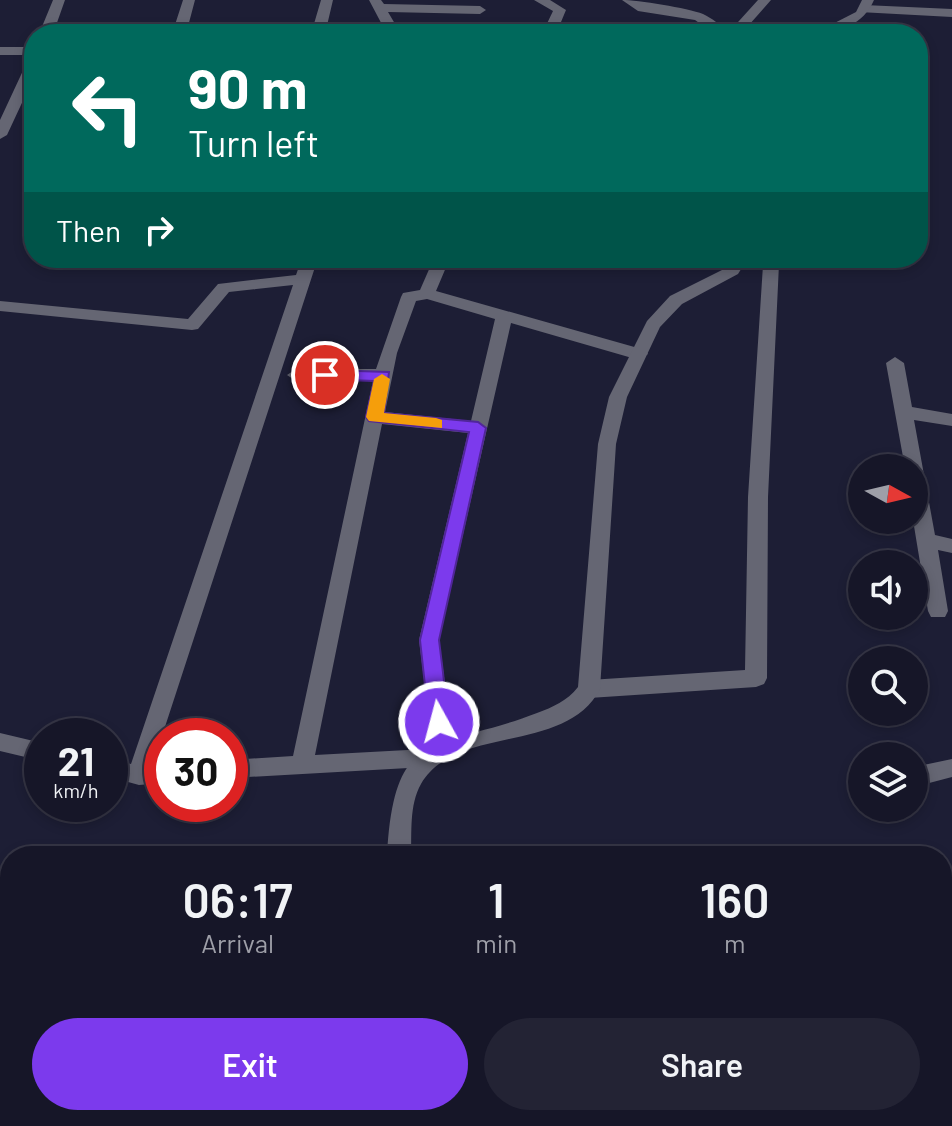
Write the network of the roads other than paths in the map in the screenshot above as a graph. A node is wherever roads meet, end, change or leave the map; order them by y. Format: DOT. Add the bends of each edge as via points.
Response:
graph roads {
  1 [pos="59,0"];
  2 [pos="189,0"];
  3 [pos="327,0"];
  4 [pos="540,0"];
  5 [pos="628,0"];
  6 [pos="765,0"];
  7 [pos="378,4"];
  8 [pos="866,4"];
  9 [pos="480,10"];
  10 [pos="952,13"];
  11 [pos="50,24"];
  12 [pos="182,24"];
  13 [pos="321,24"];
  14 [pos="389,24"];
  15 [pos="554,24"];
  16 [pos="709,24"];
  17 [pos="743,24"];
  18 [pos="845,24"];
  19 [pos="0,51"];
  20 [pos="24,51"];
  21 [pos="24,83"];
  22 [pos="0,135"];
  23 [pos="307,268"];
  24 [pos="438,268"];
  25 [pos="734,268"];
  26 [pos="771,268"];
  27 [pos="303,279"];
  28 [pos="427,294"];
  29 [pos="0,306"];
  30 [pos="504,316"];
  31 [pos="639,354"];
  32 [pos="895,363"];
  33 [pos="296,375"];
  34 [pos="383,375"];
  35 [pos="904,412"];
  36 [pos="375,417"];
  37 [pos="952,420"];
  38 [pos="478,428"];
  39 [pos="912,454"];
  40 [pos="926,534"];
  41 [pos="927,541"];
  42 [pos="952,546"];
  43 [pos="938,611"];
  44 [pos="589,689"];
  45 [pos="168,718"];
  46 [pos="0,742"];
  47 [pos="24,748"];
  48 [pos="434,753"];
  49 [pos="302,765"];
  50 [pos="248,768"];
  51 [pos="952,768"];
  52 [pos="928,774"];
  53 [pos="400,846"];
  1 -- 11 [label="street"];
  2 -- 12 [label="street"];
  3 -- 13 [label="street"];
  4 -- 15 [label="street" via="560,10"];
  5 -- 16 [label="street"];
  6 -- 17 [label="street"];
  7 -- 9 [label="street"];
  7 -- 14 [label="street"];
  8 -- 10 [label="street"];
  8 -- 18 [label="street" via="862,14"];
  19 -- 20 [label="street"];
  21 -- 22 [label="street"];
  23 -- 27 [label="street"];
  24 -- 28 [label="street"];
  25 -- 31 [label="street" via="676,300 653,325"];
  26 -- 44 [label="street" via="758,497 756,678"];
  27 -- 29 [label="street" via="224,288 192,325"];
  27 -- 45 [label="street"];
  28 -- 30 [label="street"];
  28 -- 34 [label="street" via="409,297"];
  30 -- 31 [label="street"];
  30 -- 38 [label="street"];
  31 -- 44 [label="street" via="618,397 607,444"];
  32 -- 35 [label="street"];
  33 -- 34 [label="street"];
  34 -- 36 [label="street"];
  35 -- 37 [label="street"];
  35 -- 39 [label="street"];
  36 -- 38 [label="street"];
  36 -- 49 [label="street"];
  38 -- 48 [label="street" via="429,640"];
  40 -- 41 [label="street"];
  41 -- 42 [label="street"];
  41 -- 43 [label="street"];
  44 -- 48 [label="street" via="580,704 538,724"];
  46 -- 47 [label="street"];
  48 -- 49 [label="street"];
  48 -- 53 [label="street" via="407,787"];
  49 -- 50 [label="street"];
  51 -- 52 [label="street"];
}
